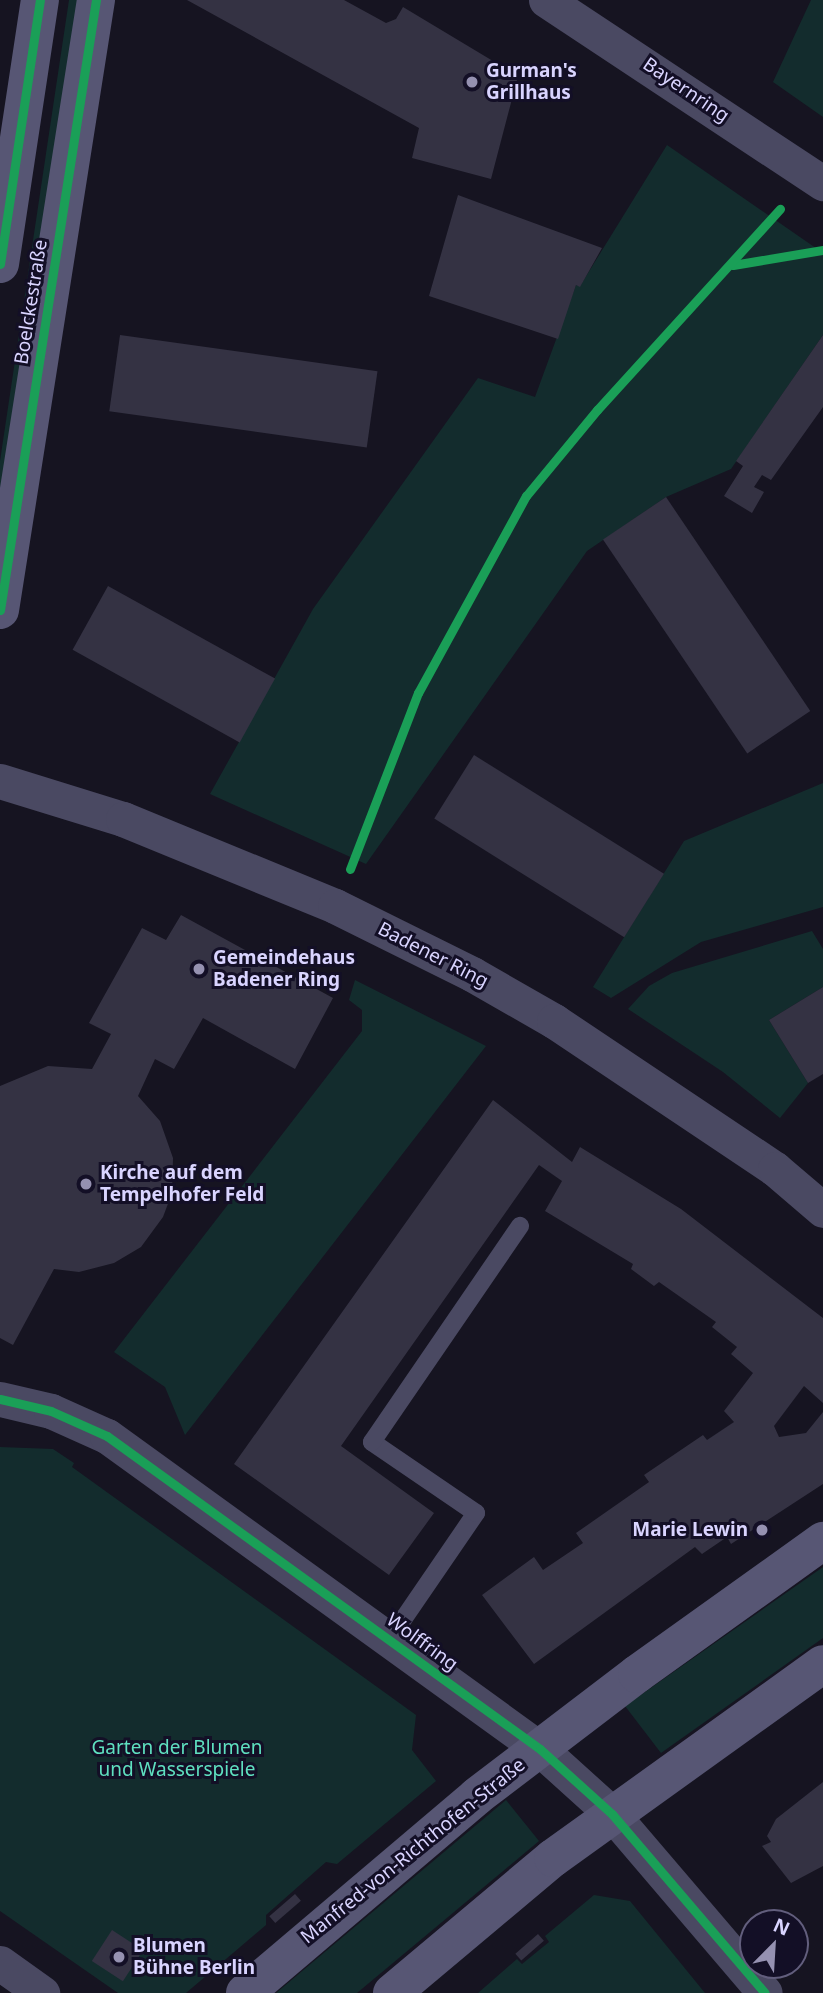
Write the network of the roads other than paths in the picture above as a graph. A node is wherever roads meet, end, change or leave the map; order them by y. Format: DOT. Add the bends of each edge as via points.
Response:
graph roads {
  1 [pos="40,0"];
  2 [pos="96,0"];
  3 [pos="546,0"];
  4 [pos="823,183"];
  5 [pos="0,264"];
  6 [pos="0,610"];
  7 [pos="0,781"];
  8 [pos="823,1210"];
  9 [pos="520,1226"];
  10 [pos="0,1399"];
  11 [pos="823,1541"];
  12 [pos="389,1640"];
  13 [pos="823,1664"];
  14 [pos="540,1748"];
  15 [pos="612,1814"];
  16 [pos="0,1963"];
  17 [pos="42,1993"];
  18 [pos="245,1993"];
  19 [pos="392,1993"];
  20 [pos="765,1993"];
  1 -- 5 [label="street, Boelckestraße"];
  2 -- 6 [label="street, Boelckestraße"];
  3 -- 4 [label="street, Bayernring"];
  7 -- 8 [label="street, Badener Ring" via="160,834 335,905 472,974 554,1021 775,1168"];
  9 -- 12 [label="lane" via="372,1442 476,1513"];
  10 -- 12 [label="street, Wolffring" via="51,1411 107,1436"];
  11 -- 14 [label="street, Manfred-von-Richthofen-Straße"];
  12 -- 14 [label="street, Wolffring"];
  13 -- 15 [label="street"];
  14 -- 15 [label="street, Wolffring"];
  14 -- 18 [label="street, Manfred-von-Richthofen-Straße" via="357,1895"];
  15 -- 19 [label="street"];
  15 -- 20 [label="street, Wolffring"];
  16 -- 17 [label="street"];
}
